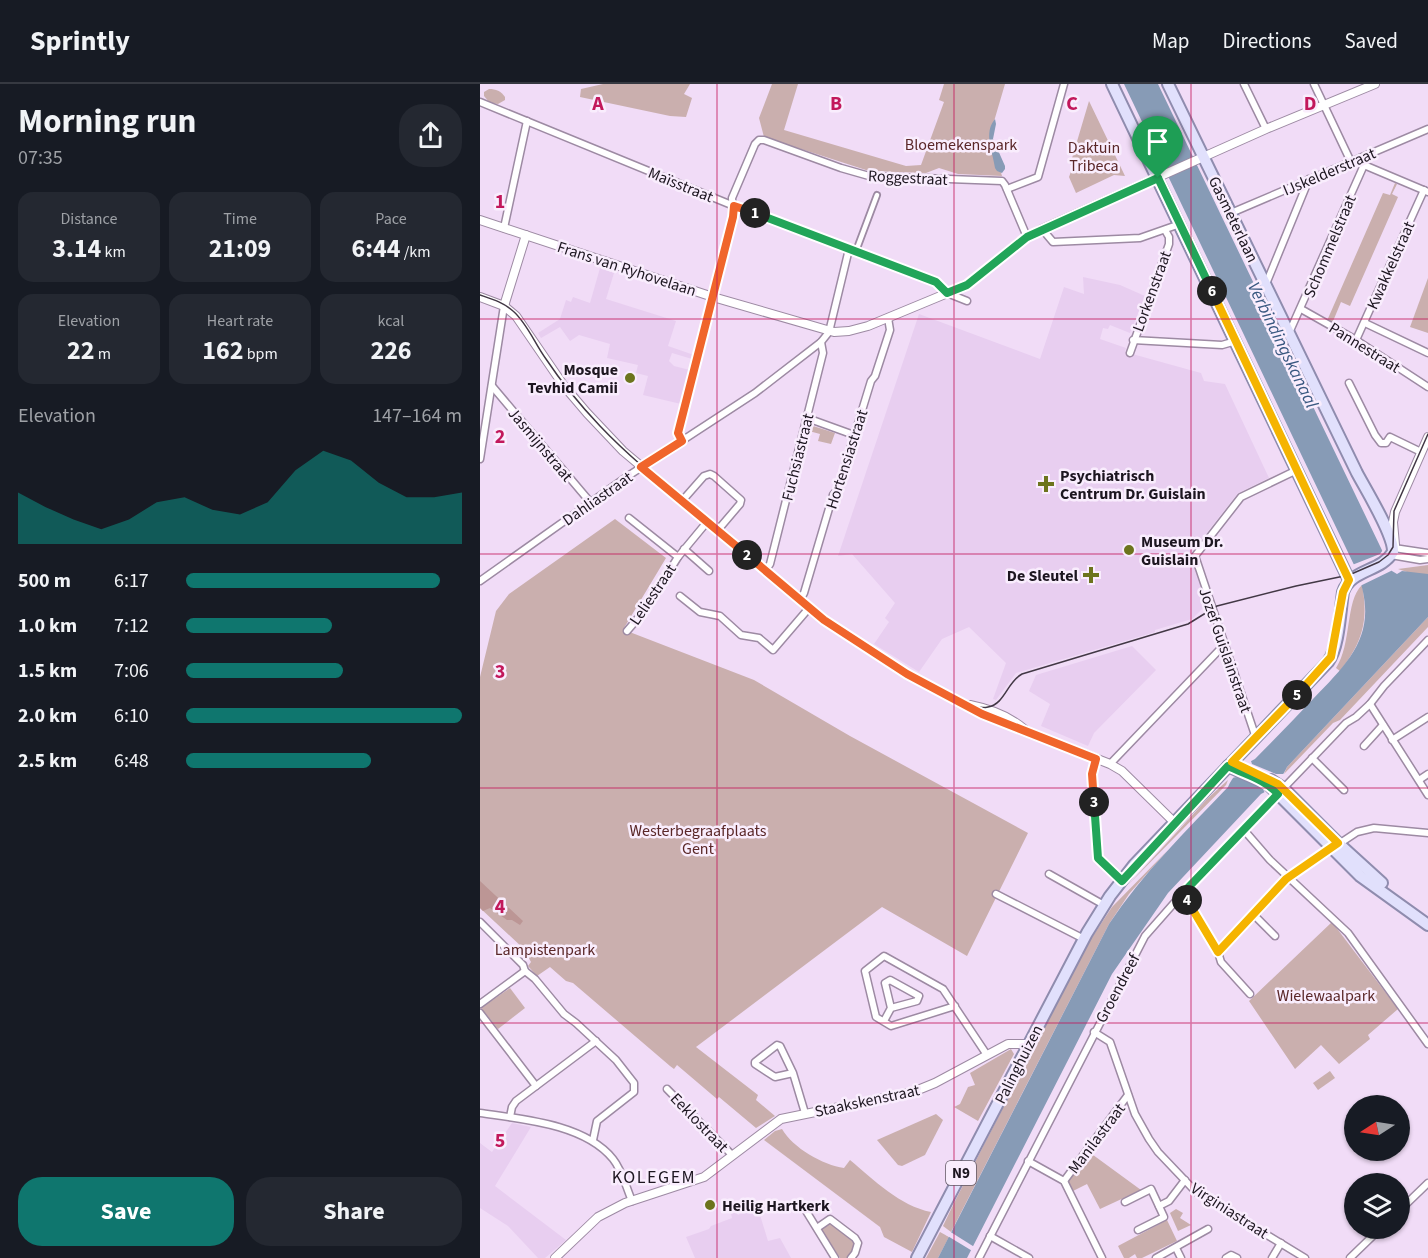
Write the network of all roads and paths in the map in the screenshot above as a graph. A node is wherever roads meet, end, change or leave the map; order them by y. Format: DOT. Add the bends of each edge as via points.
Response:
graph roads {
  1 [pos="1064,84"];
  2 [pos="1112,84"];
  3 [pos="1168,84"];
  4 [pos="1244,84"];
  5 [pos="1314,84"];
  6 [pos="1375,84"];
  7 [pos="480,102"];
  8 [pos="1324,105"];
  9 [pos="527,121"];
  10 [pos="1266,129"];
  11 [pos="1428,129"];
  12 [pos="1360,158"];
  13 [pos="1200,159"];
  14 [pos="1351,162"];
  15 [pos="1364,165"];
  16 [pos="1162,177"];
  17 [pos="1309,179"];
  18 [pos="1007,189"];
  19 [pos="1426,191"];
  20 [pos="877,195"];
  21 [pos="734,206"];
  22 [pos="1231,213"];
  23 [pos="480,220"];
  24 [pos="1180,224"];
  25 [pos="504,228"];
  26 [pos="1042,229"];
  27 [pos="1165,230"];
  28 [pos="526,235"];
  29 [pos="1027,237"];
  30 [pos="849,249"];
  31 [pos="856,251"];
  32 [pos="1266,285"];
  33 [pos="947,293"];
  34 [pos="480,297"];
  35 [pos="713,297"];
  36 [pos="967,301"];
  37 [pos="504,306"];
  38 [pos="1301,309"];
  39 [pos="888,318"];
  40 [pos="1365,324"];
  41 [pos="829,332"];
  42 [pos="1289,334"];
  43 [pos="1133,340"];
  44 [pos="1356,340"];
  45 [pos="1236,341"];
  46 [pos="821,342"];
  47 [pos="1130,353"];
  48 [pos="1428,353"];
  49 [pos="1349,383"];
  50 [pos="492,386"];
  51 [pos="1428,387"];
  52 [pos="807,418"];
  53 [pos="854,435"];
  54 [pos="1428,436"];
  55 [pos="682,441"];
  56 [pos="1421,452"];
  57 [pos="480,459"];
  58 [pos="641,467"];
  59 [pos="1298,470"];
  60 [pos="682,501"];
  61 [pos="591,503"];
  62 [pos="629,518"];
  63 [pos="707,522"];
  64 [pos="717,531"];
  65 [pos="684,549"];
  66 [pos="1428,553"];
  67 [pos="1391,554"];
  68 [pos="678,557"];
  69 [pos="1428,559"];
  70 [pos="709,571"];
  71 [pos="765,571"];
  72 [pos="1353,578"];
  73 [pos="480,581"];
  74 [pos="680,596"];
  75 [pos="800,600"];
  76 [pos="809,608"];
  77 [pos="627,631"];
  78 [pos="1428,640"];
  79 [pos="1224,645"];
  80 [pos="1370,704"];
  81 [pos="1428,717"];
  82 [pos="1383,725"];
  83 [pos="1256,739"];
  84 [pos="1392,740"];
  85 [pos="1364,746"];
  86 [pos="1312,758"];
  87 [pos="1096,759"];
  88 [pos="1110,764"];
  89 [pos="1234,766"];
  90 [pos="1428,774"];
  91 [pos="1419,780"];
  92 [pos="1278,789"];
  93 [pos="1344,790"];
  94 [pos="1428,795"];
  95 [pos="1175,823"];
  96 [pos="1244,830"];
  97 [pos="1428,833"];
  98 [pos="1334,846"];
  99 [pos="1048,874"];
  100 [pos="1289,877"];
  101 [pos="1122,881"];
  102 [pos="996,894"];
  103 [pos="1182,894"];
  104 [pos="1104,905"];
  105 [pos="1253,914"];
  106 [pos="1428,917"];
  107 [pos="480,922"];
  108 [pos="1428,925"];
  109 [pos="1275,936"];
  110 [pos="1084,939"];
  111 [pos="1218,952"];
  112 [pos="525,971"];
  113 [pos="1250,994"];
  114 [pos="480,1004"];
  115 [pos="955,1006"];
  116 [pos="891,1008"];
  117 [pos="480,1013"];
  118 [pos="884,1022"];
  119 [pos="1094,1032"];
  120 [pos="596,1041"];
  121 [pos="1028,1044"];
  122 [pos="1428,1044"];
  123 [pos="987,1055"];
  124 [pos="793,1073"];
  125 [pos="536,1086"];
  126 [pos="667,1089"];
  127 [pos="1128,1095"];
  128 [pos="480,1113"];
  129 [pos="805,1113"];
  130 [pos="510,1117"];
  131 [pos="770,1125"];
  132 [pos="593,1140"];
  133 [pos="732,1155"];
  134 [pos="1029,1161"];
  135 [pos="1185,1180"];
  136 [pos="1064,1181"];
  137 [pos="1428,1183"];
  138 [pos="1410,1200"];
  139 [pos="632,1201"];
  140 [pos="1125,1202"];
  141 [pos="1159,1206"];
  142 [pos="806,1211"];
  143 [pos="817,1228"];
  144 [pos="1208,1229"];
  145 [pos="1138,1230"];
  146 [pos="990,1236"];
  147 [pos="1370,1239"];
  148 [pos="1281,1243"];
  149 [pos="1176,1248"];
  150 [pos="555,1258"];
  151 [pos="835,1258"];
  152 [pos="851,1258"];
  153 [pos="917,1258"];
  154 [pos="979,1258"];
  155 [pos="1029,1258"];
  156 [pos="1102,1258"];
  157 [pos="1156,1258"];
  158 [pos="1181,1258"];
  159 [pos="1226,1258"];
  160 [pos="1237,1258"];
  161 [pos="1272,1258"];
  162 [pos="1305,1258"];
  163 [pos="1350,1258"];
  1 -- 18 [label="street" via="1038,177"];
  2 -- 16 [label="main road"];
  3 -- 13 [label="main road, Gasmeterlaan"];
  4 -- 10 [label="street"];
  5 -- 8 [label="street"];
  6 -- 8 [label="street, Frans van Ryhovelaan"];
  7 -- 9 [label="street, Maïsstraat"];
  8 -- 10 [label="street, Frans van Ryhovelaan"];
  8 -- 14 [label="street"];
  9 -- 21 [label="street, Maïsstraat"];
  9 -- 25 [label="street"];
  10 -- 13 [label="street, Frans van Ryhovelaan"];
  11 -- 12 [label="street, IJskelderstraat"];
  12 -- 14 [label="street, IJskelderstraat"];
  12 -- 15 [label="street"];
  13 -- 16 [label="street, Frans van Ryhovelaan"];
  13 -- 22 [label="main road, Gasmeterlaan"];
  14 -- 17 [label="street, IJskelderstraat"];
  15 -- 19 [label="street"];
  15 -- 38 [label="street, Schommelstraat"];
  16 -- 24 [label="main road"];
  16 -- 26 [label="street, Frans van Ryhovelaan"];
  17 -- 22 [label="street, IJskelderstraat"];
  17 -- 32 [label="street"];
  18 -- 21 [label="street, Roggestraat" via="1002,181 857,173 761,140 755,144 732,198"];
  18 -- 29 [label="street"];
  19 -- 40 [label="street, Kwakkelstraat"];
  20 -- 31 [label="street"];
  21 -- 30 [label="street, Maïsstraat"];
  21 -- 35 [label="street"];
  22 -- 32 [label="main road, Gasmeterlaan"];
  23 -- 25 [label="street, Frans van Ryhovelaan"];
  24 -- 27 [label="street"];
  24 -- 45 [label="main road"];
  25 -- 28 [label="street, Frans van Ryhovelaan"];
  26 -- 27 [label="street" via="1053,242 1140,238"];
  26 -- 29 [label="street, Frans van Ryhovelaan"];
  27 -- 43 [label="street, Lorkenstraat" via="1169,244"];
  28 -- 35 [label="street, Frans van Ryhovelaan"];
  28 -- 37 [label="street"];
  29 -- 33 [label="street, Frans van Ryhovelaan" via="967,285"];
  30 -- 31 [label="street, Maïsstraat"];
  30 -- 41 [label="street"];
  31 -- 33 [label="street, Maïsstraat" via="936,282"];
  32 -- 42 [label="main road, Gasmeterlaan"];
  33 -- 36 [label="street, Maïsstraat"];
  33 -- 39 [label="street, Frans van Ryhovelaan"];
  34 -- 37 [label="street"];
  35 -- 41 [label="street, Frans van Ryhovelaan"];
  35 -- 55 [label="street" via="678,433"];
  37 -- 50 [label="street"];
  37 -- 58 [label="street" via="520,321 551,369 587,413"];
  38 -- 42 [label="street, Schommelstraat"];
  38 -- 44 [label="street, Pannestraat"];
  39 -- 41 [label="street, Frans van Ryhovelaan" via="857,330"];
  39 -- 53 [label="street, Hortensiastraat" via="890,330"];
  40 -- 44 [label="street, Kwakkelstraat"];
  40 -- 48 [label="street"];
  41 -- 46 [label="street, Dahliastraat"];
  42 -- 67 [label="main road, Gasmeterlaan"];
  43 -- 45 [label="street" via="1222,345"];
  43 -- 47 [label="street, Lorkenstraat"];
  44 -- 51 [label="street, Pannestraat"];
  45 -- 59 [label="main road"];
  46 -- 52 [label="street, Fuchsiastraat" via="823,353"];
  46 -- 55 [label="street, Dahliastraat" via="755,393"];
  49 -- 56 [label="street" via="1381,443 1390,438"];
  50 -- 57 [label="street"];
  50 -- 61 [label="street, Jasmijnstraat"];
  52 -- 53 [label="street"];
  52 -- 71 [label="street, Fuchsiastraat"];
  53 -- 75 [label="street, Hortensiastraat"];
  54 -- 56 [label="street"];
  55 -- 58 [label="street, Dahliastraat"];
  56 -- 67 [label="street" via="1397,507"];
  58 -- 60 [label="street"];
  58 -- 61 [label="street, Dahliastraat"];
  59 -- 72 [label="main road"];
  59 -- 79 [label="street, Jozef Guislainstraat" via="1241,497 1195,556"];
  60 -- 63 [label="street"];
  60 -- 64 [label="street" via="704,476 714,476 741,500"];
  61 -- 73 [label="street, Dahliastraat"];
  62 -- 68 [label="street"];
  63 -- 64 [label="street"];
  63 -- 65 [label="street, Leliestraat"];
  64 -- 71 [label="street"];
  65 -- 68 [label="street, Leliestraat"];
  65 -- 70 [label="street"];
  66 -- 67 [label="street"];
  67 -- 69 [label="street"];
  67 -- 72 [label="main road"];
  68 -- 77 [label="street, Leliestraat"];
  71 -- 75 [label="street"];
  72 -- 83 [label="main road, Palinghuizen" via="1343,592 1331,657"];
  74 -- 76 [label="street" via="700,612 720,616 741,635 759,638 773,650"];
  75 -- 76 [label="street"];
  76 -- 87 [label="street" via="887,662 982,714"];
  78 -- 80 [label="street, Groendreef"];
  79 -- 83 [label="street, Jozef Guislainstraat"];
  79 -- 88 [label="street"];
  80 -- 82 [label="street"];
  80 -- 86 [label="street, Groendreef"];
  81 -- 84 [label="street"];
  82 -- 84 [label="street"];
  82 -- 85 [label="street"];
  83 -- 89 [label="main road, Palinghuizen"];
  84 -- 91 [label="street"];
  86 -- 92 [label="street, Groendreef"];
  86 -- 93 [label="street"];
  87 -- 88 [label="street"];
  87 -- 101 [label="street" via="1092,774 1098,858"];
  88 -- 95 [label="street"];
  89 -- 92 [label="main road"];
  89 -- 95 [label="main road, Palinghuizen / N9"];
  90 -- 91 [label="street"];
  91 -- 94 [label="street"];
  92 -- 96 [label="street, Groendreef"];
  92 -- 98 [label="main road"];
  95 -- 101 [label="main road, Palinghuizen / N9"];
  96 -- 100 [label="street"];
  96 -- 103 [label="street, Groendreef"];
  97 -- 98 [label="street" via="1365,829"];
  98 -- 100 [label="street"];
  98 -- 106 [label="main road"];
  98 -- 108 [label="main road" via="1360,876"];
  99 -- 104 [label="street"];
  100 -- 105 [label="street"];
  100 -- 122 [label="street" via="1348,933"];
  101 -- 104 [label="main road, Palinghuizen / N9"];
  102 -- 110 [label="street"];
  103 -- 111 [label="street"];
  103 -- 119 [label="street, Groendreef" via="1145,936"];
  104 -- 110 [label="main road, Palinghuizen / N9"];
  105 -- 109 [label="street"];
  105 -- 111 [label="street"];
  107 -- 112 [label="street" via="523,964"];
  110 -- 121 [label="main road, Palinghuizen / N9"];
  111 -- 113 [label="street" via="1221,962"];
  112 -- 114 [label="street"];
  112 -- 120 [label="street" via="564,1014"];
  115 -- 118 [label="street" via="891,1026"];
  115 -- 118 [label="street" via="943,989 884,956 865,971 876,1017"];
  115 -- 123 [label="street"];
  116 -- 116 [label="street" via="916,1001 919,996 890,980 885,983"];
  116 -- 118 [label="street"];
  117 -- 125 [label="street"];
  119 -- 127 [label="street, Virginiastraat" via="1110,1042"];
  119 -- 134 [label="street, Groendreef"];
  120 -- 125 [label="street"];
  120 -- 132 [label="street" via="616,1060 634,1092 597,1121"];
  121 -- 123 [label="street, Staakskenstraat" via="1008,1044"];
  121 -- 153 [label="main road, Palinghuizen / N9"];
  123 -- 129 [label="street, Staakskenstraat" via="913,1092"];
  124 -- 124 [label="street" via="775,1077 754,1062 777,1045"];
  124 -- 129 [label="street"];
  125 -- 130 [label="street" via="516,1101"];
  126 -- 133 [label="street, Eeklostraat"];
  127 -- 135 [label="street, Virginiastraat" via="1149,1139"];
  127 -- 136 [label="street, Manilastraat"];
  128 -- 130 [label="street"];
  129 -- 131 [label="street, Staakskenstraat"];
  130 -- 132 [label="street" via="545,1123"];
  131 -- 133 [label="street, Eeklostraat"];
  132 -- 139 [label="street" via="614,1160"];
  133 -- 139 [label="street, Eeklostraat" via="704,1177"];
  134 -- 136 [label="street"];
  134 -- 146 [label="street, Groendreef"];
  135 -- 141 [label="street" via="1169,1201"];
  135 -- 148 [label="street, Virginiastraat" via="1196,1192"];
  136 -- 156 [label="street"];
  137 -- 138 [label="street"];
  139 -- 150 [label="street, Eeklostraat" via="598,1217"];
  140 -- 141 [label="street" via="1150,1189"];
  141 -- 145 [label="street" via="1164,1217"];
  142 -- 143 [label="street"];
  143 -- 151 [label="street"];
  143 -- 152 [label="street" via="830,1219 855,1238 858,1243"];
  144 -- 149 [label="street"];
  146 -- 154 [label="street, Groendreef"];
  146 -- 155 [label="street"];
  147 -- 163 [label="street"];
  148 -- 161 [label="street"];
  148 -- 162 [label="street, Virginiastraat"];
  149 -- 157 [label="street"];
  149 -- 158 [label="street"];
  159 -- 160 [label="street"];
}
